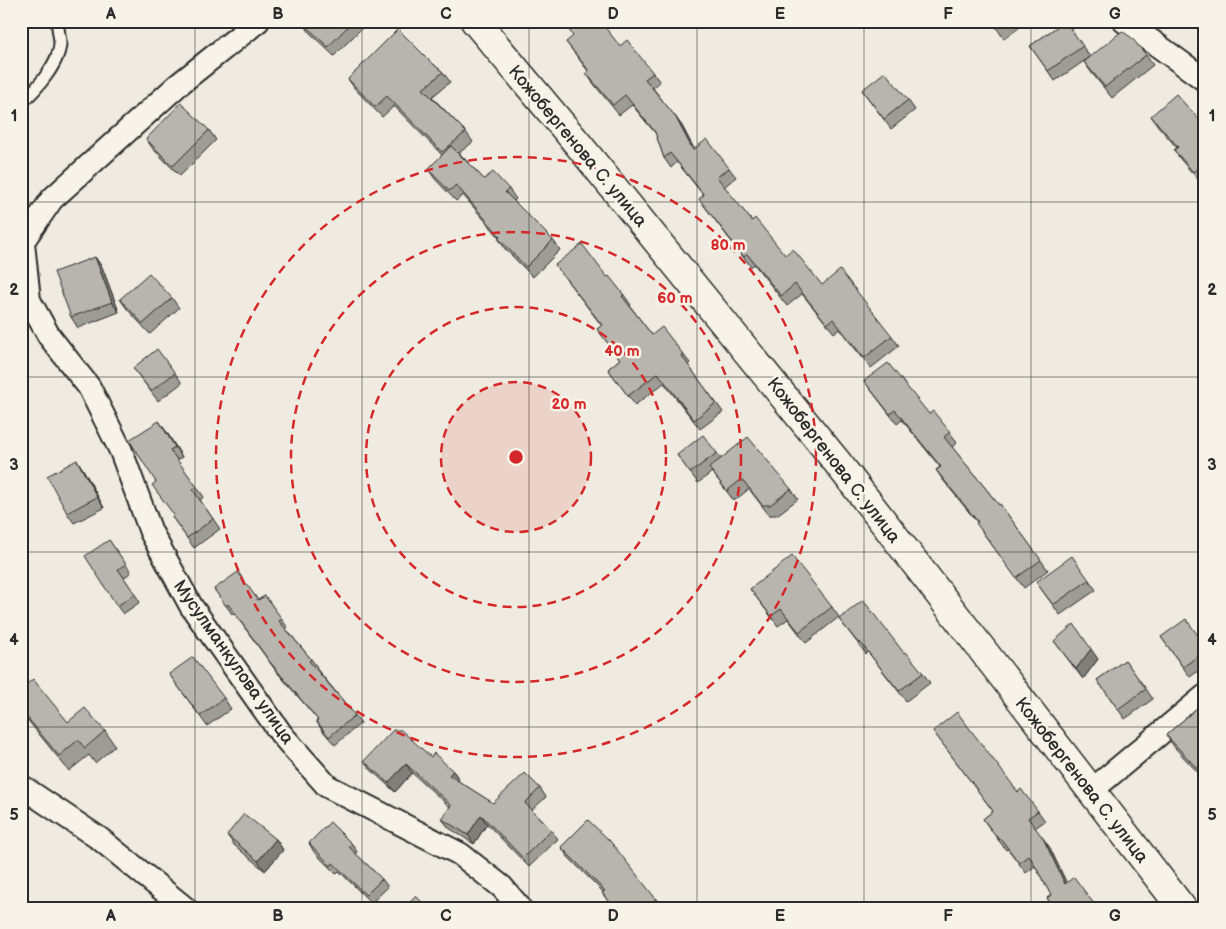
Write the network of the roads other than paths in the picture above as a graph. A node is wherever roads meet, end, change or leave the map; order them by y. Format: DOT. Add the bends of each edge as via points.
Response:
graph roads {
  1 [pos="57,21"];
  2 [pos="258,21"];
  3 [pos="475,21"];
  4 [pos="1124,21"];
  5 [pos="1205,80"];
  6 [pos="21,103"];
  7 [pos="22,244"];
  8 [pos="1205,696"];
  9 [pos="21,786"];
  10 [pos="1091,791"];
  11 [pos="185,908"];
  12 [pos="520,908"];
  13 [pos="1182,908"];
  1 -- 6 [label="lane" via="60,43 52,68"];
  2 -- 7 [label="street" via="178,86 52,198"];
  3 -- 10 [label="main road, Кожобергенова С. улица" via="837,462"];
  4 -- 5 [label="street"];
  7 -- 12 [label="street, Мусулманкулова улица" via="29,300 48,336 89,387 121,451 150,532 191,606 282,735 327,786 460,854 502,887"];
  8 -- 10 [label="street"];
  9 -- 11 [label="street" via="100,839"];
  10 -- 13 [label="main road, Кожобергенова С. улица"];
}
